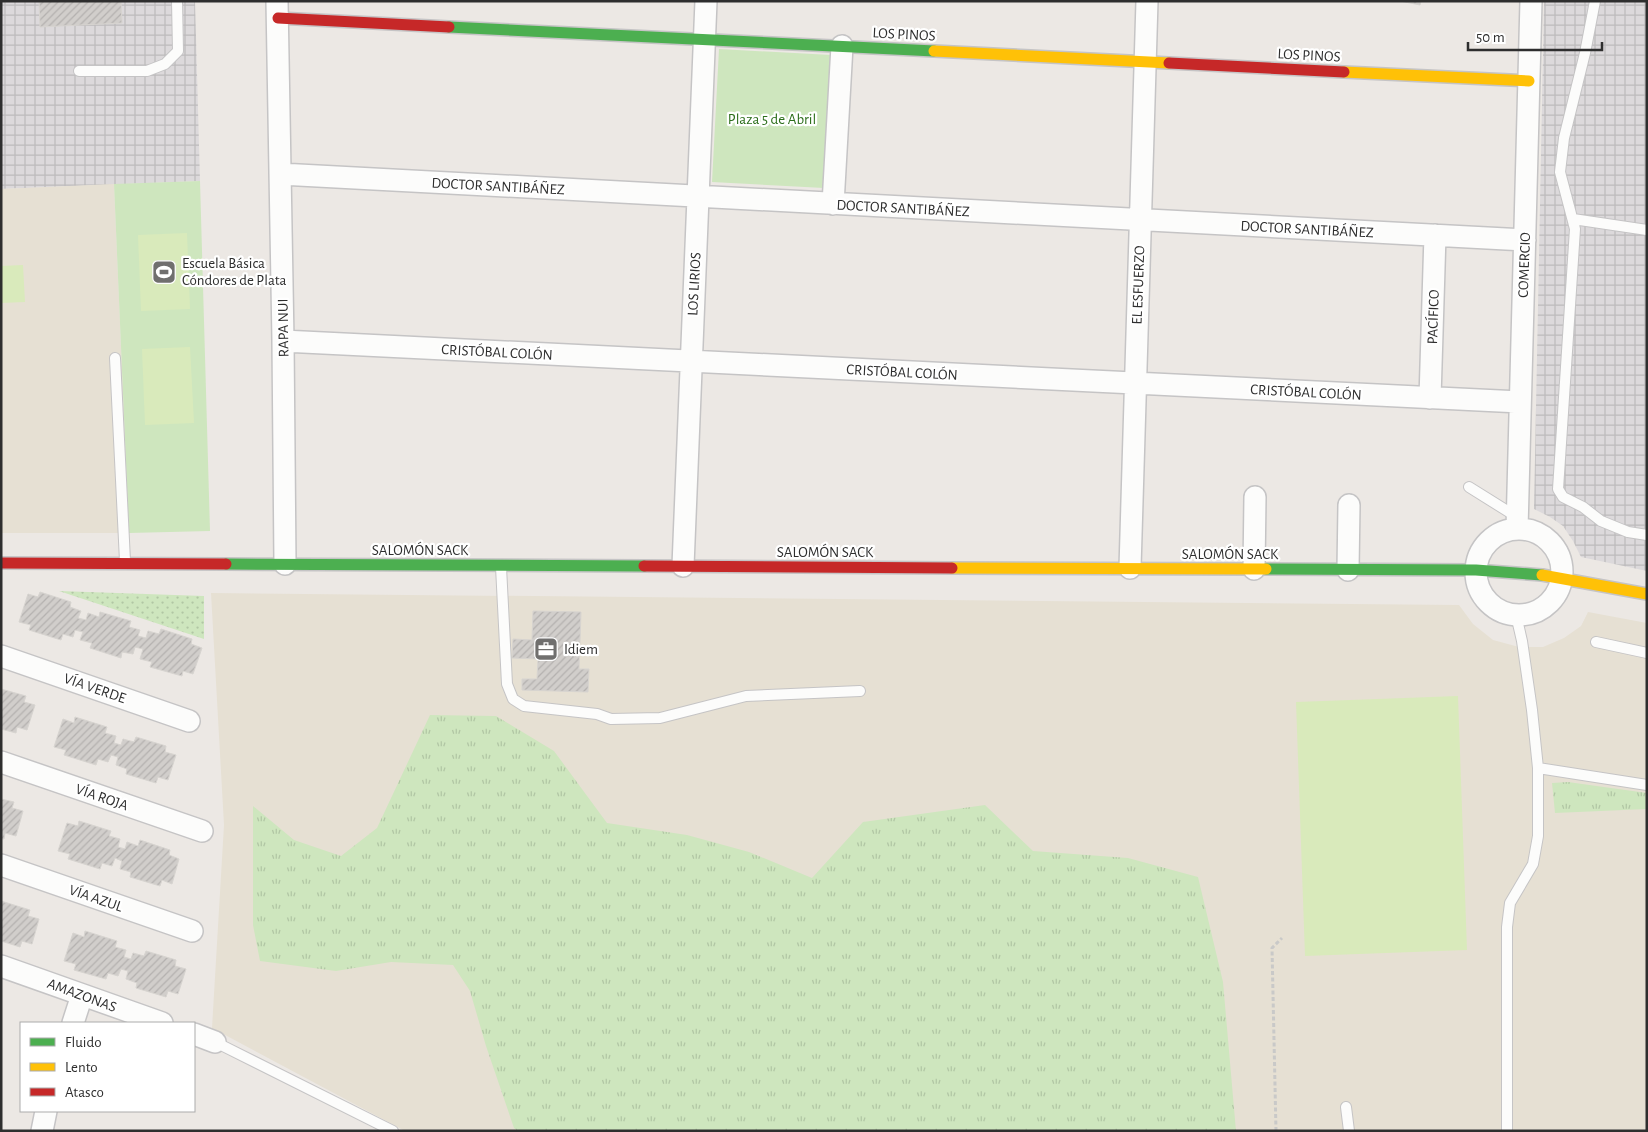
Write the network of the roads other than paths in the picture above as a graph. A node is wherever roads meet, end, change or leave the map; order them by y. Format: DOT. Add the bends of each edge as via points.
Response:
graph roads {
  1 [pos="177,1"];
  2 [pos="706,1"];
  3 [pos="1147,1"];
  4 [pos="1531,1"];
  5 [pos="1595,1"];
  6 [pos="278,9"];
  7 [pos="705,39"];
  8 [pos="842,46"];
  9 [pos="1145,62"];
  10 [pos="79,71"];
  11 [pos="1529,81"];
  12 [pos="280,174"];
  13 [pos="698,197"];
  14 [pos="833,204"];
  15 [pos="1573,218"];
  16 [pos="1140,220"];
  17 [pos="1647,230"];
  18 [pos="1435,235"];
  19 [pos="1525,240"];
  20 [pos="283,341"];
  21 [pos="116,358"];
  22 [pos="691,361"];
  23 [pos="1135,383"];
  24 [pos="1430,398"];
  25 [pos="1520,402"];
  26 [pos="1468,487"];
  27 [pos="1256,497"];
  28 [pos="1349,505"];
  29 [pos="1517,523"];
  30 [pos="1647,535"];
  31 [pos="1,562"];
  32 [pos="125,563"];
  33 [pos="284,564"];
  34 [pos="500,565"];
  35 [pos="683,566"];
  36 [pos="1130,568"];
  37 [pos="1254,569"];
  38 [pos="1348,570"];
  39 [pos="1476,570"];
  40 [pos="1562,578"];
  41 [pos="1647,594"];
  42 [pos="1516,615"];
  43 [pos="1596,642"];
  44 [pos="1647,653"];
  45 [pos="1,656"];
  46 [pos="860,691"];
  47 [pos="189,721"];
  48 [pos="1,762"];
  49 [pos="1538,768"];
  50 [pos="1647,785"];
  51 [pos="202,831"];
  52 [pos="1,865"];
  53 [pos="192,931"];
  54 [pos="1,966"];
  55 [pos="82,995"];
  56 [pos="74,1022"];
  57 [pos="159,1022"];
  58 [pos="195,1034"];
  59 [pos="215,1042"];
  60 [pos="1346,1107"];
  61 [pos="46,1112"];
  62 [pos="42,1131"];
  63 [pos="393,1131"];
  64 [pos="1349,1131"];
  65 [pos="1507,1131"];
  1 -- 10 [label="lane" via="178,50 165,64 147,71"];
  2 -- 7 [label="street, LOS LIRIOS"];
  3 -- 9 [label="street, EL ESFUERZO"];
  4 -- 11 [label="street, COMERCIO"];
  5 -- 15 [label="lane" via="1564,138 1560,172"];
  6 -- 7 [label="street, LOS PINOS"];
  6 -- 12 [label="street, RAPA NUI"];
  7 -- 8 [label="street, LOS PINOS"];
  7 -- 13 [label="street, LOS LIRIOS"];
  8 -- 9 [label="street, LOS PINOS"];
  8 -- 14 [label="street"];
  9 -- 11 [label="street, LOS PINOS"];
  9 -- 16 [label="street, EL ESFUERZO"];
  11 -- 19 [label="street, COMERCIO"];
  12 -- 13 [label="street, DOCTOR SANTIBÁÑEZ"];
  12 -- 20 [label="street, RAPA NUI"];
  13 -- 14 [label="street, DOCTOR SANTIBÁÑEZ"];
  13 -- 22 [label="street, LOS LIRIOS"];
  14 -- 16 [label="street, DOCTOR SANTIBÁÑEZ"];
  15 -- 17 [label="lane"];
  15 -- 30 [label="lane" via="1575,229 1558,489 1563,498 1583,507 1601,521 1628,532"];
  16 -- 18 [label="street, DOCTOR SANTIBÁÑEZ"];
  16 -- 23 [label="street, EL ESFUERZO"];
  18 -- 19 [label="street, DOCTOR SANTIBÁÑEZ"];
  18 -- 24 [label="street, PACÍFICO"];
  19 -- 25 [label="street, COMERCIO"];
  20 -- 22 [label="street, CRISTÓBAL COLÓN"];
  20 -- 33 [label="street, RAPA NUI"];
  21 -- 32 [label="lane"];
  22 -- 23 [label="street, CRISTÓBAL COLÓN"];
  22 -- 35 [label="street, LOS LIRIOS"];
  23 -- 24 [label="street, CRISTÓBAL COLÓN"];
  23 -- 36 [label="street, EL ESFUERZO"];
  24 -- 25 [label="street, CRISTÓBAL COLÓN"];
  25 -- 29 [label="street, COMERCIO"];
  26 -- 29 [label="lane"];
  27 -- 37 [label="street"];
  28 -- 38 [label="street"];
  29 -- 39 [label="street" via="1486,545"];
  29 -- 40 [label="street" via="1551,543 1561,560"];
  31 -- 32 [label="street, SALOMÓN SACK"];
  32 -- 33 [label="street, SALOMÓN SACK"];
  33 -- 34 [label="street, SALOMÓN SACK"];
  34 -- 35 [label="street, SALOMÓN SACK"];
  34 -- 46 [label="lane" via="507,684 513,699 524,706 596,714 611,719 660,718 746,696"];
  35 -- 36 [label="street, SALOMÓN SACK"];
  36 -- 37 [label="street, SALOMÓN SACK"];
  37 -- 38 [label="street, SALOMÓN SACK"];
  38 -- 39 [label="street, SALOMÓN SACK"];
  39 -- 40 [label="street, SALOMÓN SACK"];
  39 -- 42 [label="street" via="1476,580 1484,597 1498,610"];
  40 -- 41 [label="street, SALOMÓN SACK"];
  40 -- 42 [label="street" via="1556,596 1543,609"];
  42 -- 49 [label="lane"];
  43 -- 44 [label="lane"];
  45 -- 47 [label="street, VÍA VERDE"];
  48 -- 51 [label="street, VÍA ROJA"];
  49 -- 50 [label="lane"];
  49 -- 65 [label="lane" via="1538,836 1533,864 1510,903 1507,927"];
  52 -- 53 [label="street, VÍA AZUL"];
  54 -- 55 [label="street, AMAZONAS"];
  55 -- 56 [label="street"];
  55 -- 57 [label="street, AMAZONAS"];
  58 -- 59 [label="street"];
  59 -- 63 [label="lane"];
  60 -- 64 [label="lane"];
  61 -- 62 [label="street"];
}
